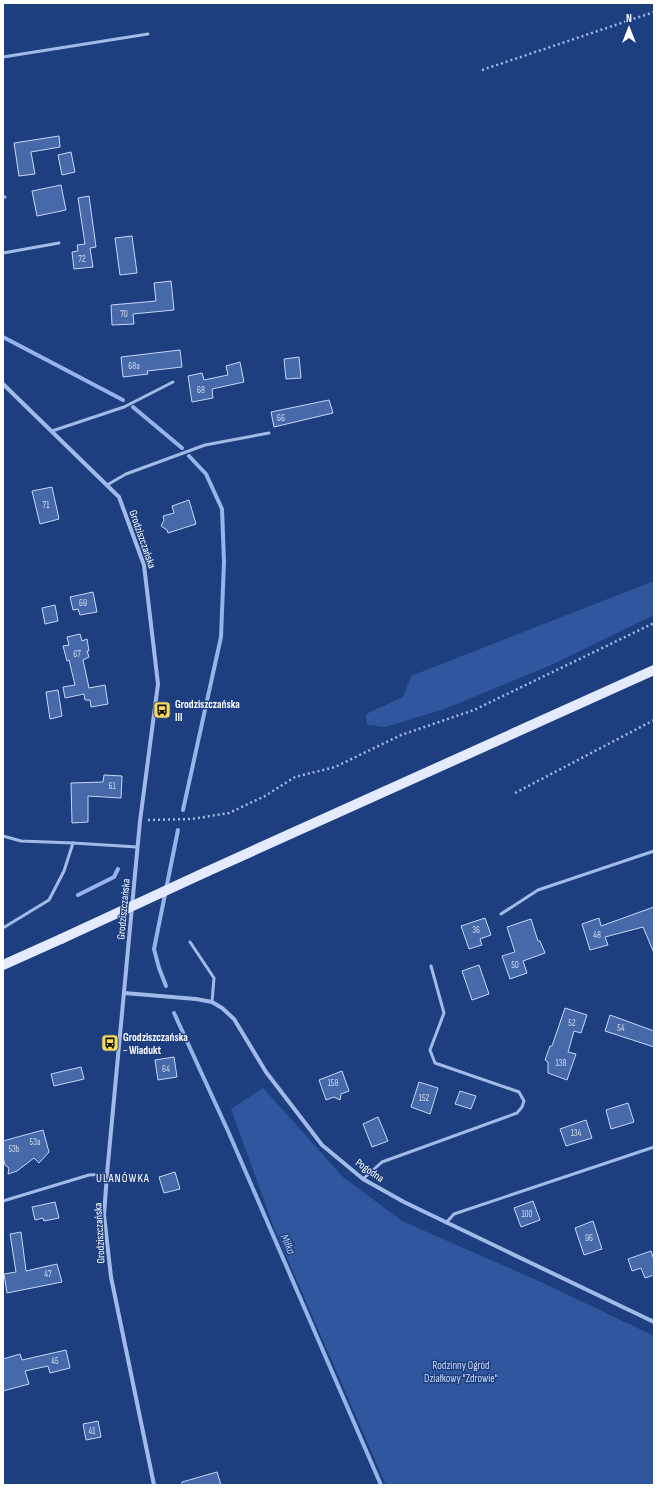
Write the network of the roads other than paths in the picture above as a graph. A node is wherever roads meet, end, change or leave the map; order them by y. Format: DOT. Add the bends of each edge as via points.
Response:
graph roads {
  1 [pos="148,34"];
  2 [pos="3,56"];
  3 [pos="59,243"];
  4 [pos="3,253"];
  5 [pos="173,382"];
  6 [pos="3,384"];
  7 [pos="52,431"];
  8 [pos="269,432"];
  9 [pos="107,485"];
  10 [pos="654,670"];
  11 [pos="3,836"];
  12 [pos="73,843"];
  13 [pos="137,847"];
  14 [pos="654,851"];
  15 [pos="501,914"];
  16 [pos="3,928"];
  17 [pos="190,942"];
  18 [pos="3,965"];
  19 [pos="431,966"];
  20 [pos="124,994"];
  21 [pos="212,1002"];
  22 [pos="654,1147"];
  23 [pos="107,1174"];
  24 [pos="363,1179"];
  25 [pos="3,1202"];
  26 [pos="446,1223"];
  27 [pos="654,1322"];
  28 [pos="154,1485"];
  1 -- 2 [label="lane"];
  3 -- 4 [label="lane"];
  5 -- 7 [label="lane" via="124,407"];
  6 -- 7 [label="street, Grodziszczańska"];
  7 -- 9 [label="street, Grodziszczańska"];
  8 -- 9 [label="lane" via="205,445 126,474"];
  9 -- 13 [label="street, Grodziszczańska" via="119,497 144,565 158,684"];
  10 -- 18 [label="main road, bridge"];
  11 -- 12 [label="lane" via="21,841"];
  12 -- 13 [label="lane"];
  12 -- 16 [label="lane" via="64,871 49,900"];
  13 -- 20 [label="street, Grodziszczańska"];
  14 -- 15 [label="lane" via="538,890"];
  17 -- 21 [label="lane" via="214,978"];
  19 -- 24 [label="lane" via="444,1013 430,1050 435,1063 519,1092 524,1101 517,1113 382,1162"];
  20 -- 21 [label="street, Pogodna"];
  20 -- 23 [label="street, Grodziszczańska"];
  21 -- 24 [label="street, Pogodna" via="234,1019 266,1072 322,1145"];
  22 -- 26 [label="lane" via="454,1214"];
  23 -- 25 [label="lane" via="89,1175"];
  23 -- 28 [label="street, Grodziszczańska" via="104,1215 111,1277"];
  24 -- 26 [label="street, Pogodna"];
  26 -- 27 [label="street, Pogodna"];
}
